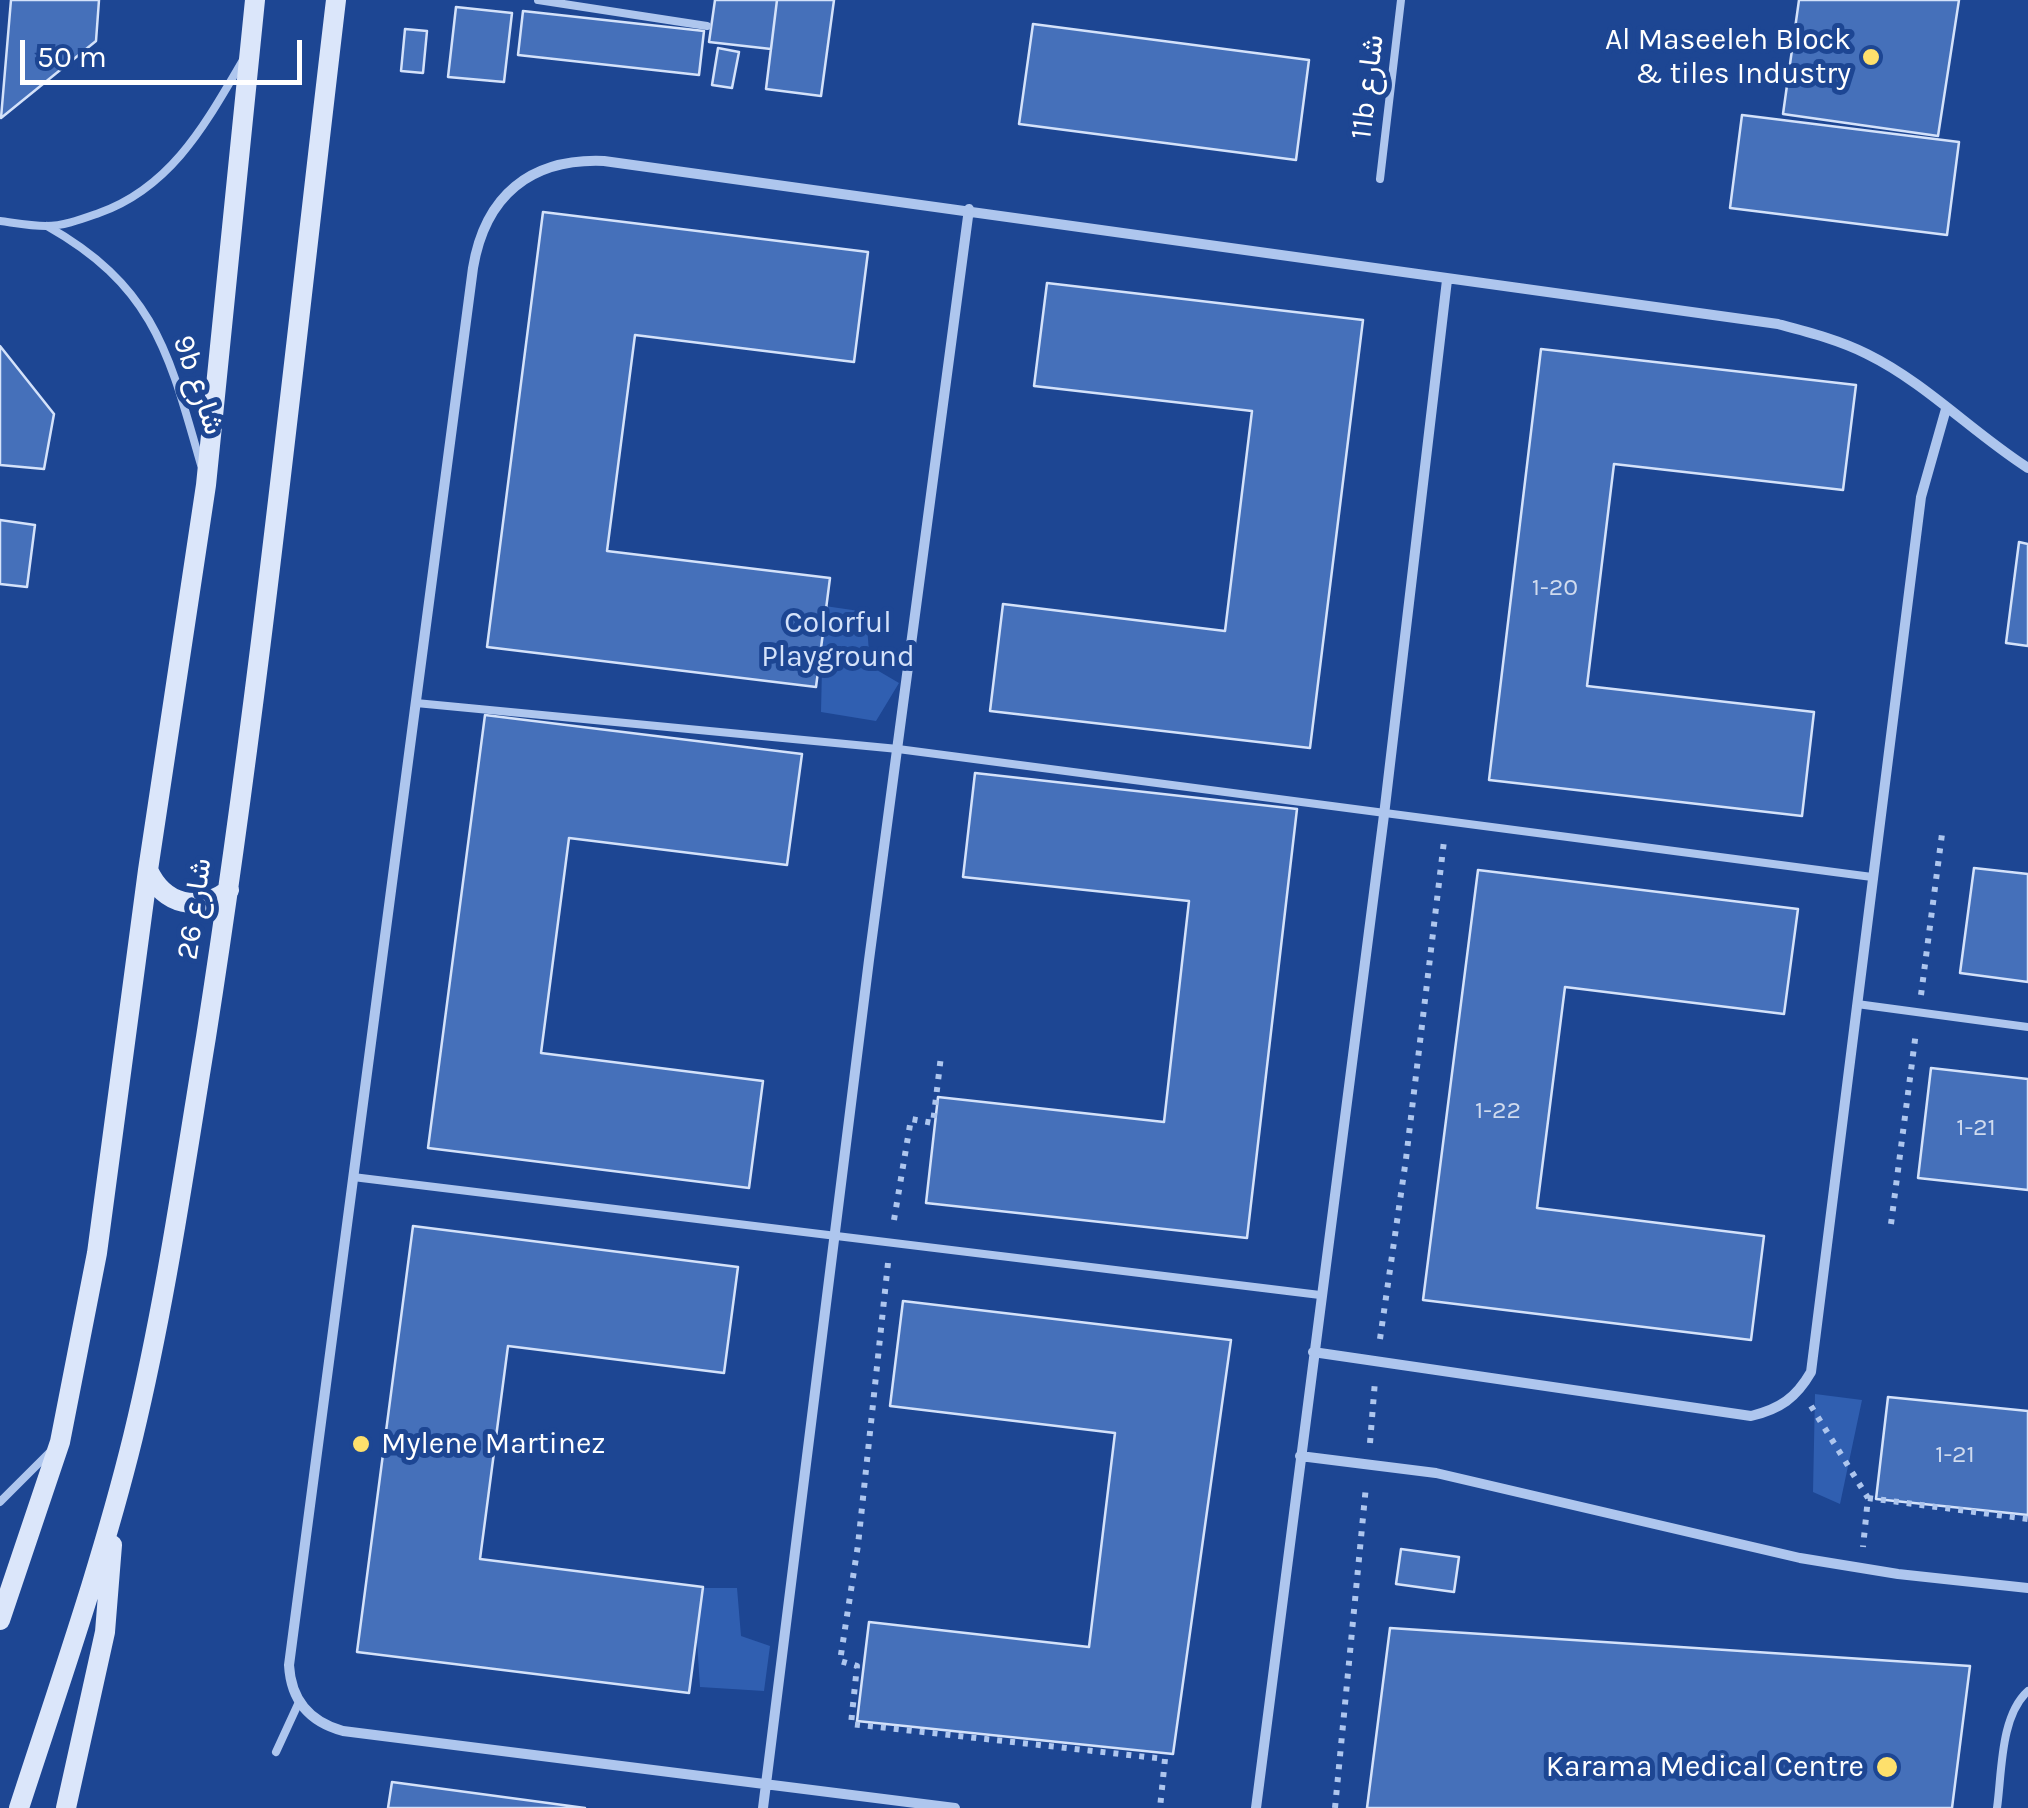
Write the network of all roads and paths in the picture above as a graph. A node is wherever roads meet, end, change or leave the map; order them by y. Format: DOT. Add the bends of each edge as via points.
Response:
graph roads {
  1 [pos="256,0"];
  2 [pos="336,0"];
  3 [pos="538,0"];
  4 [pos="1401,0"];
  5 [pos="707,26"];
  6 [pos="250,47"];
  7 [pos="1380,178"];
  8 [pos="970,209"];
  9 [pos="0,221"];
  10 [pos="47,226"];
  11 [pos="1447,280"];
  12 [pos="1946,409"];
  13 [pos="2028,468"];
  14 [pos="206,485"];
  15 [pos="416,703"];
  16 [pos="898,749"];
  17 [pos="1384,815"];
  18 [pos="1446,823"];
  19 [pos="148,870"];
  20 [pos="1872,877"];
  21 [pos="229,890"];
  22 [pos="1857,1004"];
  23 [pos="2028,1027"];
  24 [pos="941,1056"];
  25 [pos="354,1177"];
  26 [pos="836,1234"];
  27 [pos="891,1240"];
  28 [pos="1320,1295"];
  29 [pos="1313,1352"];
  30 [pos="1376,1362"];
  31 [pos="1801,1389"];
  32 [pos="60,1442"];
  33 [pos="1300,1456"];
  34 [pos="1368,1462"];
  35 [pos="1868,1498"];
  36 [pos="0,1502"];
  37 [pos="112,1516"];
  38 [pos="2028,1520"];
  39 [pos="1861,1568"];
  40 [pos="2028,1588"];
  41 [pos="0,1620"];
  42 [pos="2028,1691"];
  43 [pos="298,1702"];
  44 [pos="276,1752"];
  45 [pos="765,1784"];
  46 [pos="19,1808"];
  47 [pos="66,1808"];
  48 [pos="762,1808"];
  49 [pos="955,1808"];
  50 [pos="1160,1808"];
  51 [pos="1256,1808"];
  52 [pos="1335,1808"];
  53 [pos="1998,1808"];
  1 -- 6 [label="street, شارع 26"];
  2 -- 21 [label="street, شارع 26"];
  3 -- 5 [label="lane"];
  4 -- 7 [label="lane, 11b شارع"];
  6 -- 10 [label="lane, 9b شارع" via="168,172 112,209"];
  6 -- 14 [label="street, شارع 26"];
  8 -- 11 [label="street"];
  8 -- 15 [label="street" via="604,161 556,164 515,186 498,203 477,245"];
  8 -- 16 [label="street"];
  9 -- 10 [label="lane, 9b شارع"];
  10 -- 14 [label="lane, 9b شارع" via="107,266 152,322 168,354"];
  11 -- 12 [label="street" via="1778,324 1868,354"];
  11 -- 17 [label="street"];
  12 -- 13 [label="street"];
  12 -- 20 [label="street" via="1921,498"];
  14 -- 19 [label="street, شارع 26"];
  15 -- 16 [label="lane"];
  15 -- 25 [label="street"];
  16 -- 17 [label="lane"];
  16 -- 26 [label="street"];
  17 -- 18 [label="lane"];
  17 -- 28 [label="street"];
  18 -- 20 [label="lane"];
  18 -- 30 [label="path"];
  19 -- 21 [label="street" via="164,893 190,904"];
  19 -- 32 [label="street, شارع 26" via="97,1253"];
  20 -- 22 [label="street"];
  21 -- 37 [label="street, شارع 26" via="168,1270"];
  22 -- 23 [label="lane"];
  22 -- 31 [label="street" via="1811,1372"];
  24 -- 27 [label="path" via="933,1123 911,1118"];
  25 -- 26 [label="lane"];
  25 -- 43 [label="street" via="289,1665"];
  26 -- 27 [label="lane"];
  26 -- 45 [label="street"];
  27 -- 28 [label="lane"];
  27 -- 50 [label="path" via="840,1661 857,1666 851,1724 1166,1758"];
  28 -- 29 [label="street"];
  29 -- 30 [label="street"];
  29 -- 33 [label="street"];
  30 -- 31 [label="street" via="1750,1416 1770,1412"];
  30 -- 34 [label="path"];
  31 -- 35 [label="path"];
  32 -- 36 [label="lane"];
  32 -- 41 [label="street, شارع 26"];
  33 -- 34 [label="street"];
  33 -- 51 [label="street"];
  34 -- 39 [label="street"];
  34 -- 52 [label="path"];
  35 -- 38 [label="path"];
  35 -- 39 [label="path"];
  37 -- 46 [label="street, شارع 26"];
  37 -- 47 [label="street" via="105,1632"];
  39 -- 40 [label="street"];
  42 -- 53 [label="lane" via="2009,1727"];
  43 -- 44 [label="lane"];
  43 -- 45 [label="street" via="310,1716 344,1732"];
  45 -- 48 [label="street"];
  45 -- 49 [label="street"];
}
